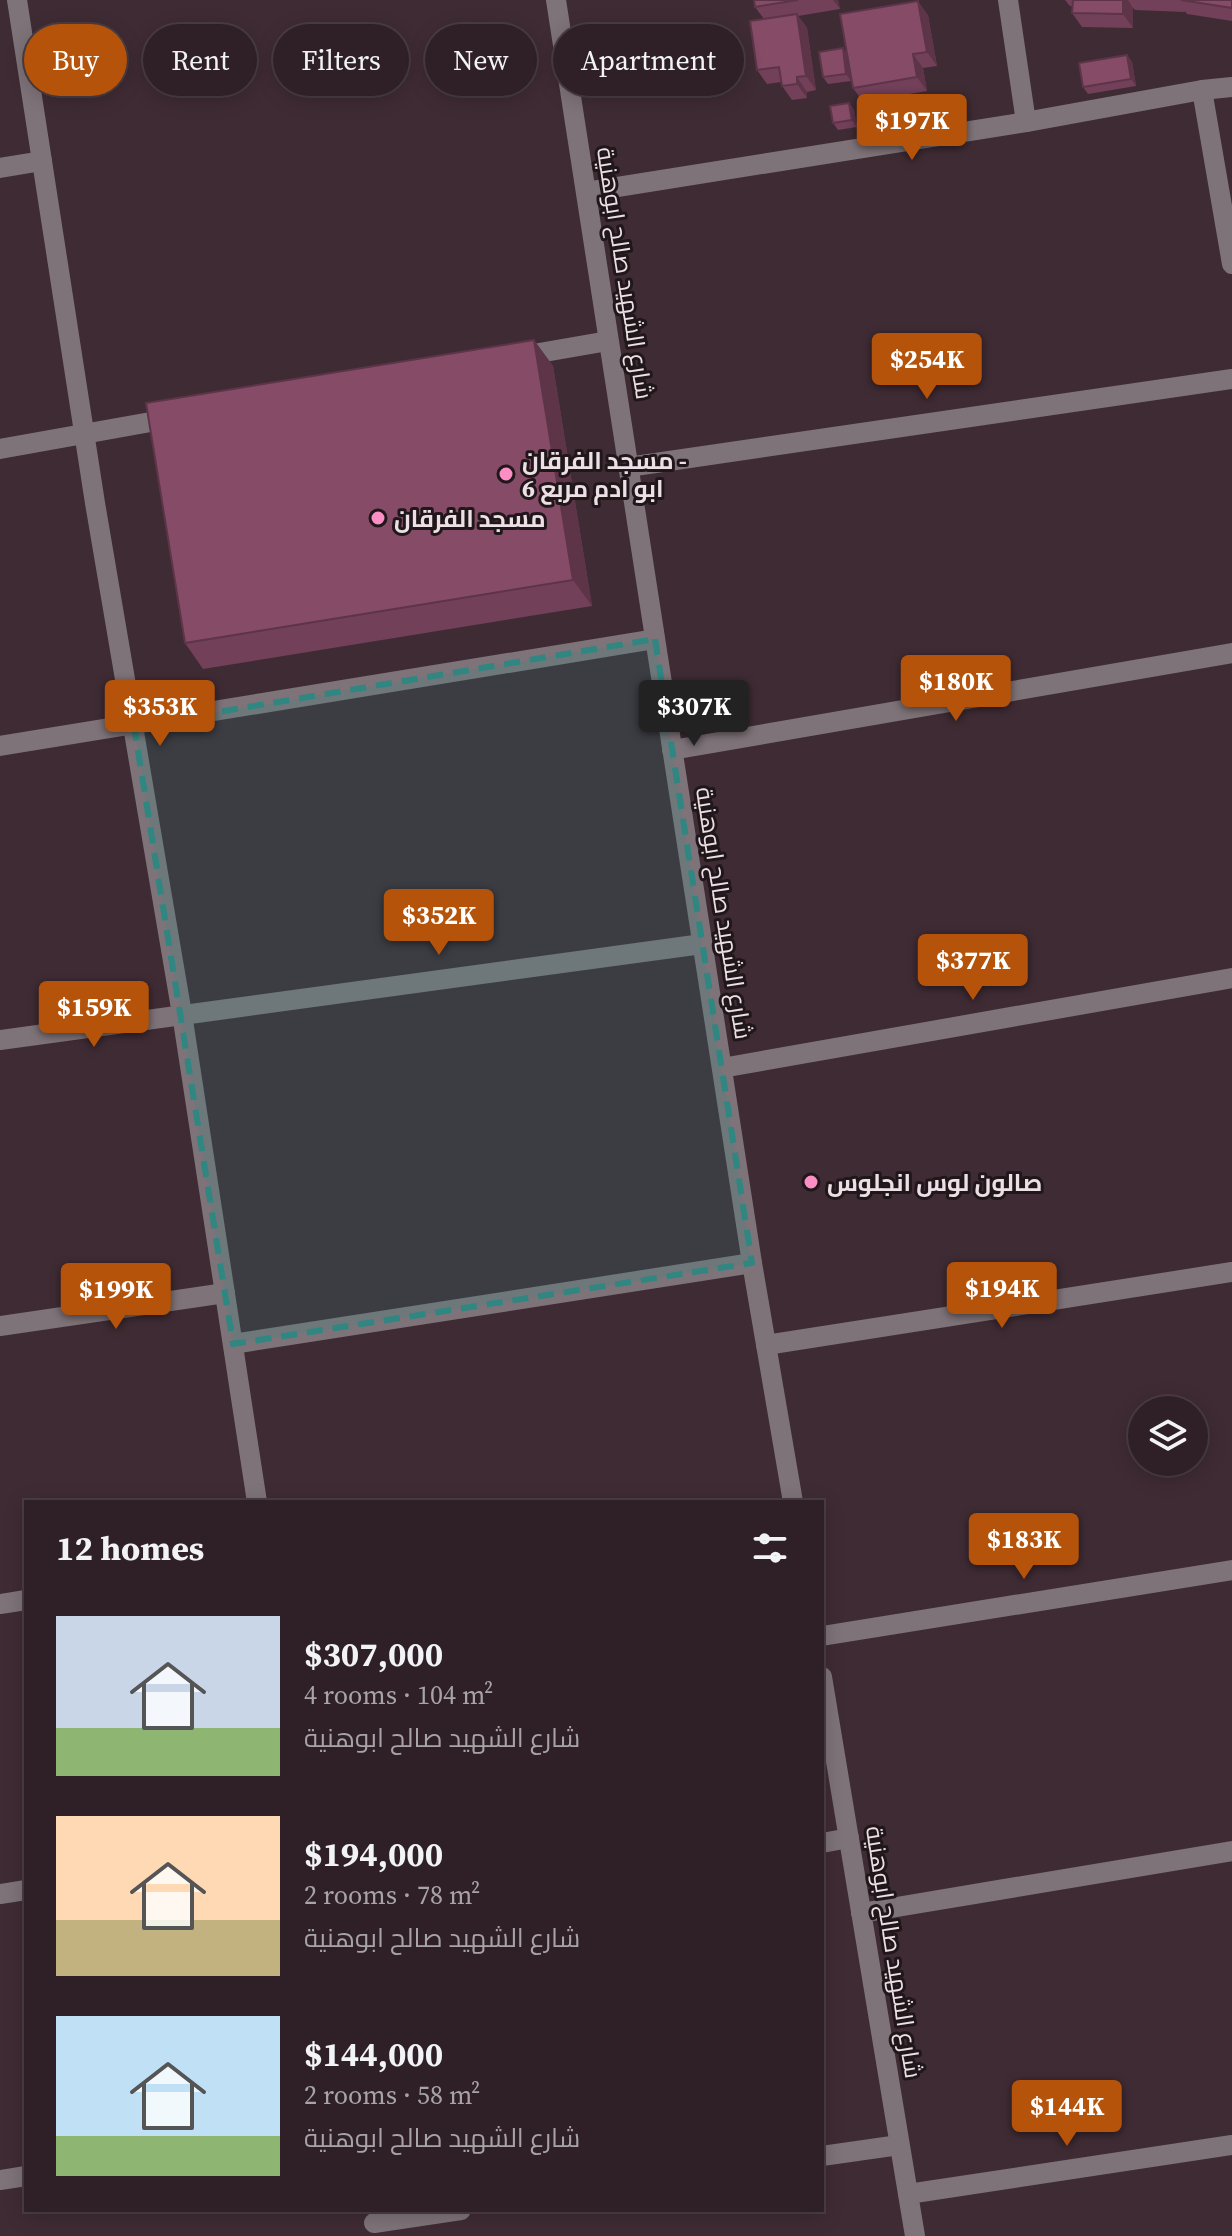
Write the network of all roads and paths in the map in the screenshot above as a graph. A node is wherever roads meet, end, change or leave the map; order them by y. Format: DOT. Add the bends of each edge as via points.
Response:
graph roads {
  1 [pos="17,0"];
  2 [pos="556,0"];
  3 [pos="1008,0"];
  4 [pos="1232,87"];
  5 [pos="1202,90"];
  6 [pos="1026,122"];
  7 [pos="42,161"];
  8 [pos="0,168"];
  9 [pos="586,192"];
  10 [pos="1232,264"];
  11 [pos="608,341"];
  12 [pos="500,360"];
  13 [pos="1232,379"];
  14 [pos="192,415"];
  15 [pos="84,434"];
  16 [pos="0,449"];
  17 [pos="628,467"];
  18 [pos="655,639"];
  19 [pos="1232,653"];
  20 [pos="134,726"];
  21 [pos="0,746"];
  22 [pos="672,750"];
  23 [pos="702,944"];
  24 [pos="1232,978"];
  25 [pos="182,1014"];
  26 [pos="0,1040"];
  27 [pos="722,1068"];
  28 [pos="752,1263"];
  29 [pos="1232,1272"];
  30 [pos="225,1293"];
  31 [pos="0,1326"];
  32 [pos="233,1344"];
  33 [pos="766,1345"];
  34 [pos="257,1500"];
  35 [pos="793,1500"];
  36 [pos="1232,1570"];
  37 [pos="24,1600"];
  38 [pos="0,1604"];
  39 [pos="824,1636"];
  40 [pos="824,1689"];
  41 [pos="849,1838"];
  42 [pos="824,1843"];
  43 [pos="1232,1851"];
  44 [pos="24,1890"];
  45 [pos="0,1894"];
  46 [pos="861,1913"];
  47 [pos="899,2145"];
  48 [pos="1232,2145"];
  49 [pos="824,2156"];
  50 [pos="24,2176"];
  51 [pos="0,2180"];
  52 [pos="908,2194"];
  53 [pos="448,2212"];
  54 [pos="374,2223"];
  55 [pos="915,2236"];
  1 -- 7 [label="street"];
  2 -- 9 [label="street, شارع الشهيد صالح ابوهنية"];
  3 -- 6 [label="street"];
  4 -- 5 [label="street"];
  5 -- 6 [label="street"];
  5 -- 10 [label="street"];
  6 -- 9 [label="street"];
  7 -- 8 [label="street"];
  7 -- 15 [label="street"];
  9 -- 11 [label="street, شارع الشهيد صالح ابوهنية"];
  11 -- 12 [label="street"];
  11 -- 17 [label="street, شارع الشهيد صالح ابوهنية"];
  13 -- 17 [label="street"];
  14 -- 15 [label="street"];
  15 -- 16 [label="street"];
  15 -- 20 [label="street"];
  17 -- 18 [label="street, شارع الشهيد صالح ابوهنية"];
  18 -- 20 [label="street"];
  18 -- 22 [label="street, شارع الشهيد صالح ابوهنية"];
  19 -- 22 [label="street"];
  20 -- 21 [label="street"];
  20 -- 25 [label="street"];
  22 -- 23 [label="street, شارع الشهيد صالح ابوهنية"];
  23 -- 25 [label="street"];
  23 -- 27 [label="street, شارع الشهيد صالح ابوهنية"];
  24 -- 27 [label="street"];
  25 -- 26 [label="street"];
  25 -- 30 [label="street"];
  27 -- 28 [label="street, شارع الشهيد صالح ابوهنية"];
  28 -- 32 [label="street"];
  28 -- 33 [label="street, شارع الشهيد صالح ابوهنية"];
  29 -- 33 [label="street"];
  30 -- 31 [label="street"];
  30 -- 32 [label="street"];
  32 -- 34 [label="street"];
  33 -- 35 [label="street, شارع الشهيد صالح ابوهنية"];
  36 -- 39 [label="street"];
  37 -- 38 [label="street"];
  40 -- 41 [label="street, شارع الشهيد صالح ابوهنية"];
  41 -- 42 [label="street"];
  41 -- 46 [label="street, شارع الشهيد صالح ابوهنية"];
  43 -- 46 [label="street"];
  44 -- 45 [label="street"];
  46 -- 47 [label="street, شارع الشهيد صالح ابوهنية"];
  47 -- 49 [label="street"];
  47 -- 52 [label="street, شارع الشهيد صالح ابوهنية"];
  48 -- 52 [label="street"];
  50 -- 51 [label="street"];
  52 -- 55 [label="street, شارع الشهيد صالح ابوهنية"];
  53 -- 54 [label="street"];
}
